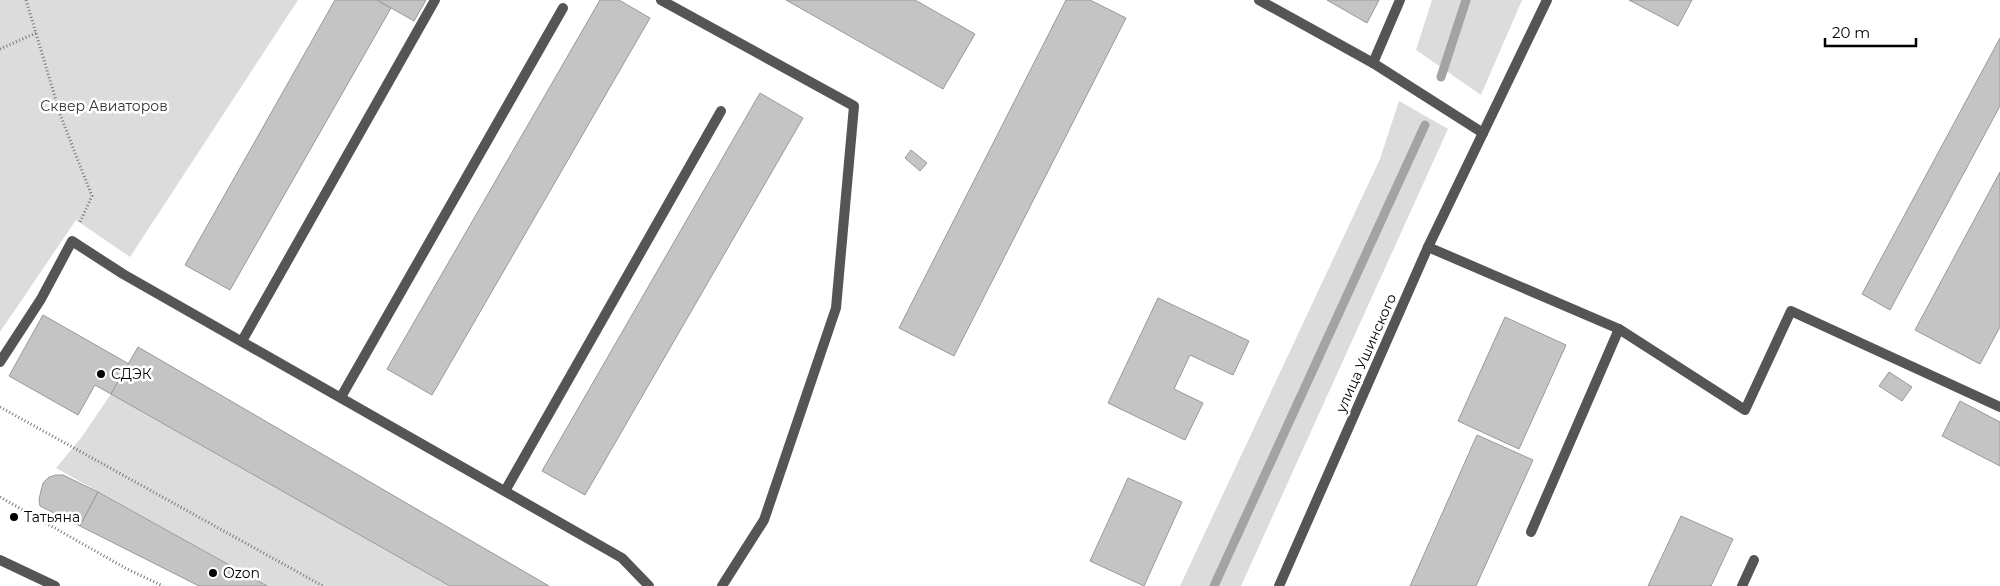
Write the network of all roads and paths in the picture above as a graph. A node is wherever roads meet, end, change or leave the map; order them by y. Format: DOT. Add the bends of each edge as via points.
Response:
graph roads {
  1 [pos="26,0"];
  2 [pos="435,0"];
  3 [pos="661,0"];
  4 [pos="1259,0"];
  5 [pos="1400,0"];
  6 [pos="1546,0"];
  7 [pos="563,8"];
  8 [pos="36,33"];
  9 [pos="0,49"];
  10 [pos="1373,63"];
  11 [pos="721,111"];
  12 [pos="1483,132"];
  13 [pos="72,241"];
  14 [pos="1428,247"];
  15 [pos="1619,329"];
  16 [pos="242,341"];
  17 [pos="0,362"];
  18 [pos="341,398"];
  19 [pos="0,406"];
  20 [pos="2000,407"];
  21 [pos="505,492"];
  22 [pos="0,497"];
  23 [pos="1531,532"];
  24 [pos="0,560"];
  25 [pos="1754,560"];
  26 [pos="55,586"];
  27 [pos="163,586"];
  28 [pos="323,586"];
  29 [pos="649,586"];
  30 [pos="722,586"];
  31 [pos="1279,586"];
  32 [pos="1742,586"];
  1 -- 8 [label="path"];
  2 -- 16 [label="street"];
  3 -- 30 [label="street" via="854,106 836,308 764,520"];
  4 -- 10 [label="street"];
  5 -- 10 [label="street"];
  6 -- 12 [label="street, улица Ушинского"];
  7 -- 18 [label="street"];
  8 -- 9 [label="path"];
  8 -- 13 [label="path" via="61,117 92,196"];
  10 -- 12 [label="street"];
  11 -- 21 [label="street"];
  12 -- 14 [label="street, улица Ушинского"];
  13 -- 16 [label="street"];
  13 -- 17 [label="street" via="41,299"];
  14 -- 15 [label="street"];
  14 -- 31 [label="street, улица Ушинского"];
  15 -- 20 [label="street" via="1745,410 1791,311"];
  15 -- 23 [label="street"];
  16 -- 18 [label="street"];
  18 -- 21 [label="street"];
  19 -- 28 [label="path"];
  21 -- 29 [label="street" via="622,558"];
  22 -- 27 [label="path"];
  24 -- 26 [label="street"];
  25 -- 32 [label="street"];
}
